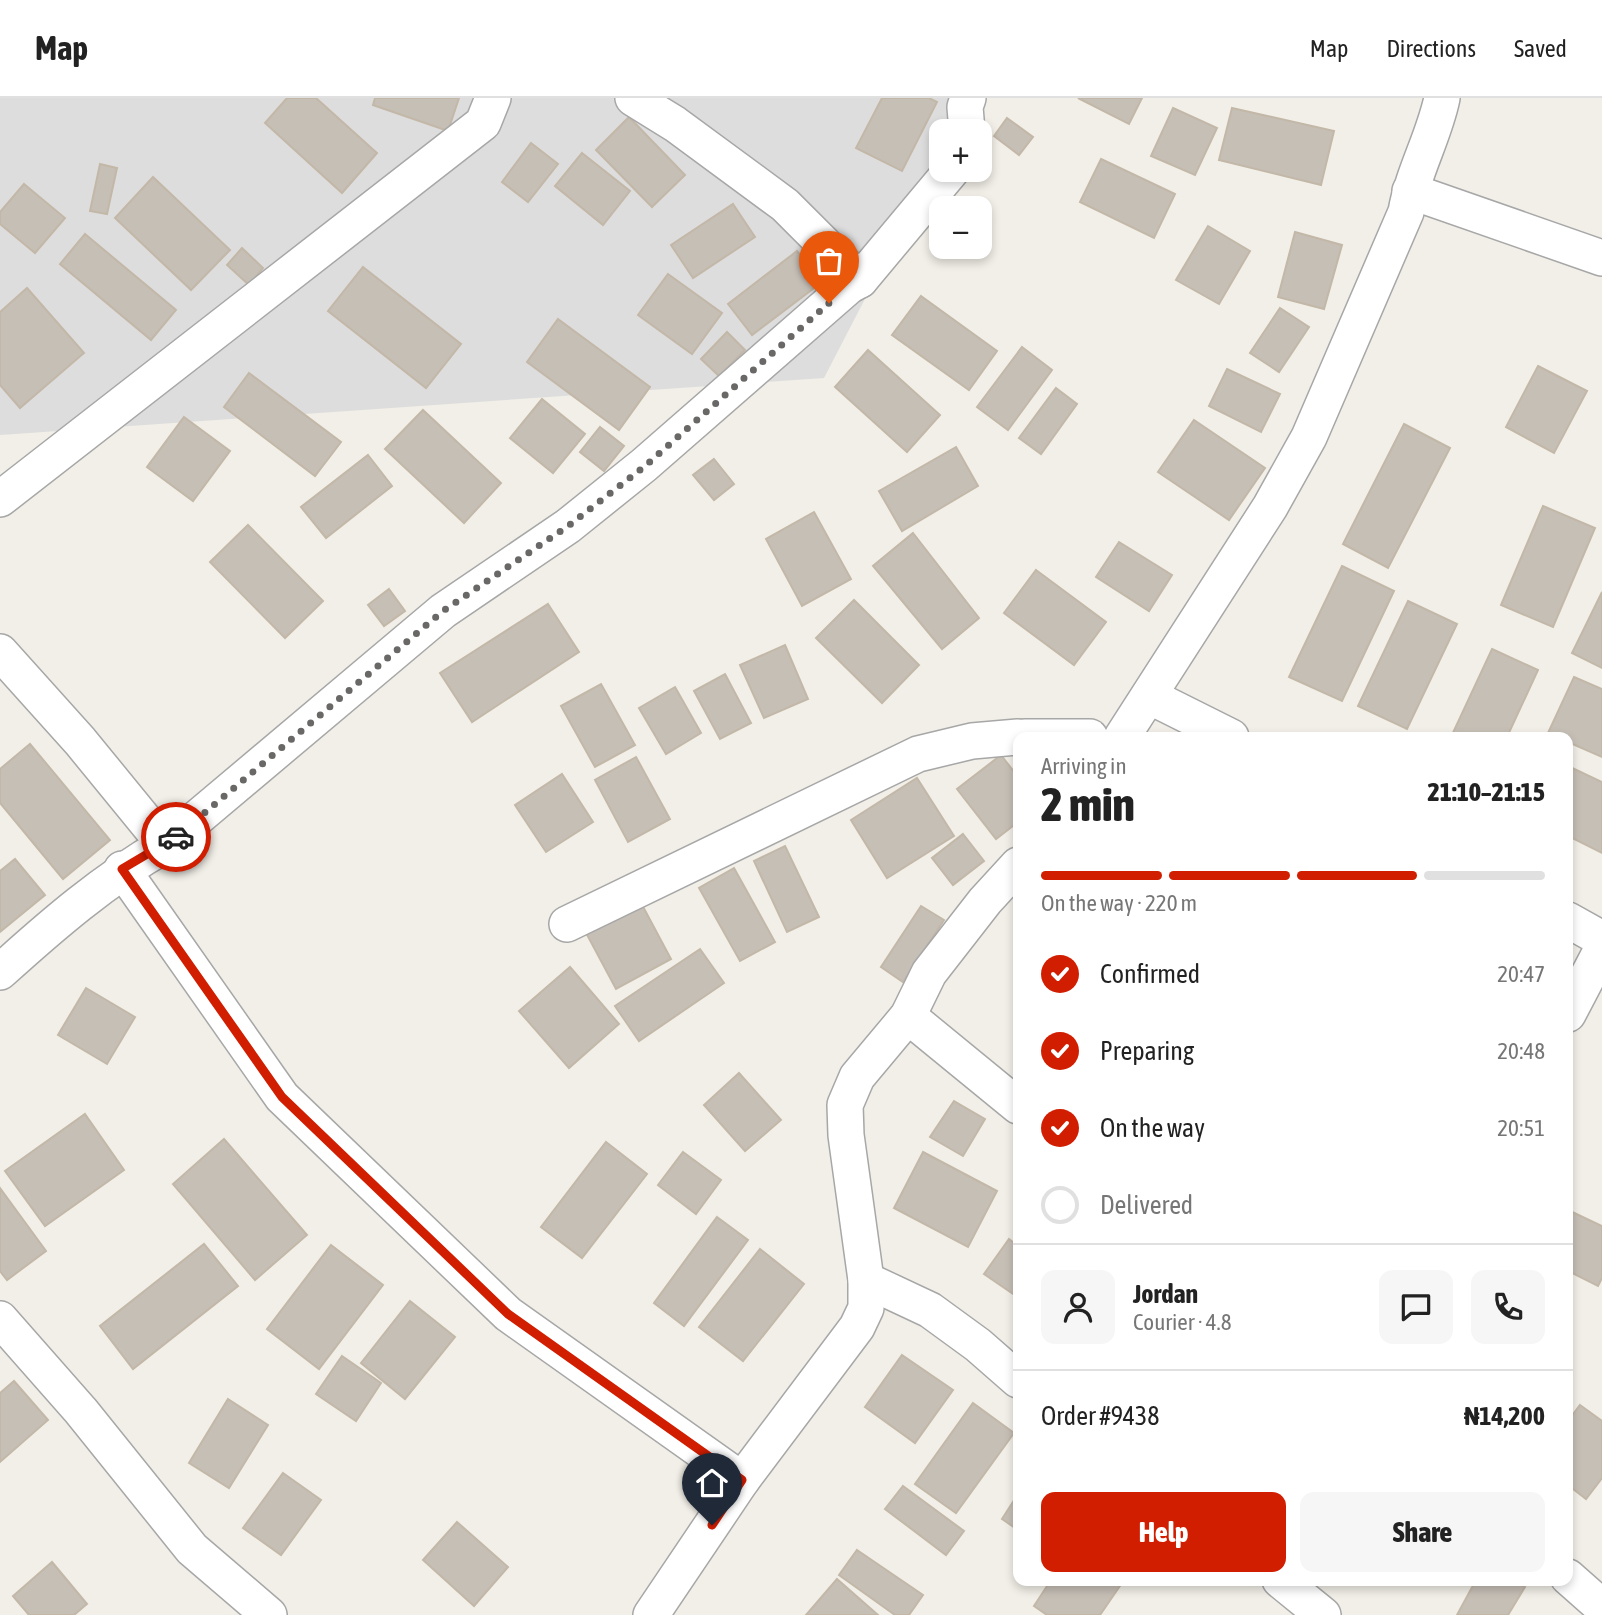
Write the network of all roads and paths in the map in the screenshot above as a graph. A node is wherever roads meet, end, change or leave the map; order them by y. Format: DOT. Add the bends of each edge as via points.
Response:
graph roads {
  1 [pos="493,98"];
  2 [pos="633,98"];
  3 [pos="968,98"];
  4 [pos="1442,98"];
  5 [pos="966,119"];
  6 [pos="942,182"];
  7 [pos="1410,191"];
  8 [pos="1602,258"];
  9 [pos="860,280"];
  10 [pos="0,499"];
  11 [pos="0,652"];
  12 [pos="1149,696"];
  13 [pos="1125,732"];
  14 [pos="1221,732"];
  15 [pos="1013,737"];
  16 [pos="165,845"];
  17 [pos="122,869"];
  18 [pos="1013,870"];
  19 [pos="1573,923"];
  20 [pos="566,924"];
  21 [pos="1602,939"];
  22 [pos="1602,949"];
  23 [pos="0,972"];
  24 [pos="1573,1004"];
  25 [pos="908,1016"];
  26 [pos="1013,1102"];
  27 [pos="866,1280"];
  28 [pos="0,1318"];
  29 [pos="1013,1376"];
  30 [pos="742,1480"];
  31 [pos="1573,1581"];
  32 [pos="1287,1586"];
  33 [pos="1602,1607"];
  34 [pos="269,1615"];
  35 [pos="651,1615"];
  36 [pos="1323,1615"];
  1 -- 10 [label="street" via="483,123"];
  2 -- 9 [label="street" via="785,205"];
  3 -- 5 [label="street"];
  4 -- 7 [label="street"];
  6 -- 9 [label="street"];
  7 -- 8 [label="street"];
  7 -- 12 [label="street" via="1406,212 1309,436 1270,507"];
  9 -- 16 [label="street" via="645,466 568,526 443,611"];
  11 -- 16 [label="street"];
  12 -- 13 [label="street"];
  12 -- 14 [label="street"];
  15 -- 20 [label="street" via="972,741 918,754"];
  16 -- 17 [label="street"];
  17 -- 23 [label="street"];
  17 -- 30 [label="street" via="282,1097 508,1314"];
  18 -- 25 [label="street" via="929,973"];
  19 -- 21 [label="street"];
  22 -- 24 [label="street"];
  25 -- 26 [label="street"];
  25 -- 27 [label="street" via="857,1077 845,1105"];
  27 -- 29 [label="street" via="930,1310"];
  27 -- 30 [label="street" via="866,1308 857,1327"];
  28 -- 34 [label="street" via="192,1549"];
  30 -- 35 [label="street"];
  31 -- 33 [label="street"];
  32 -- 36 [label="street"];
}
